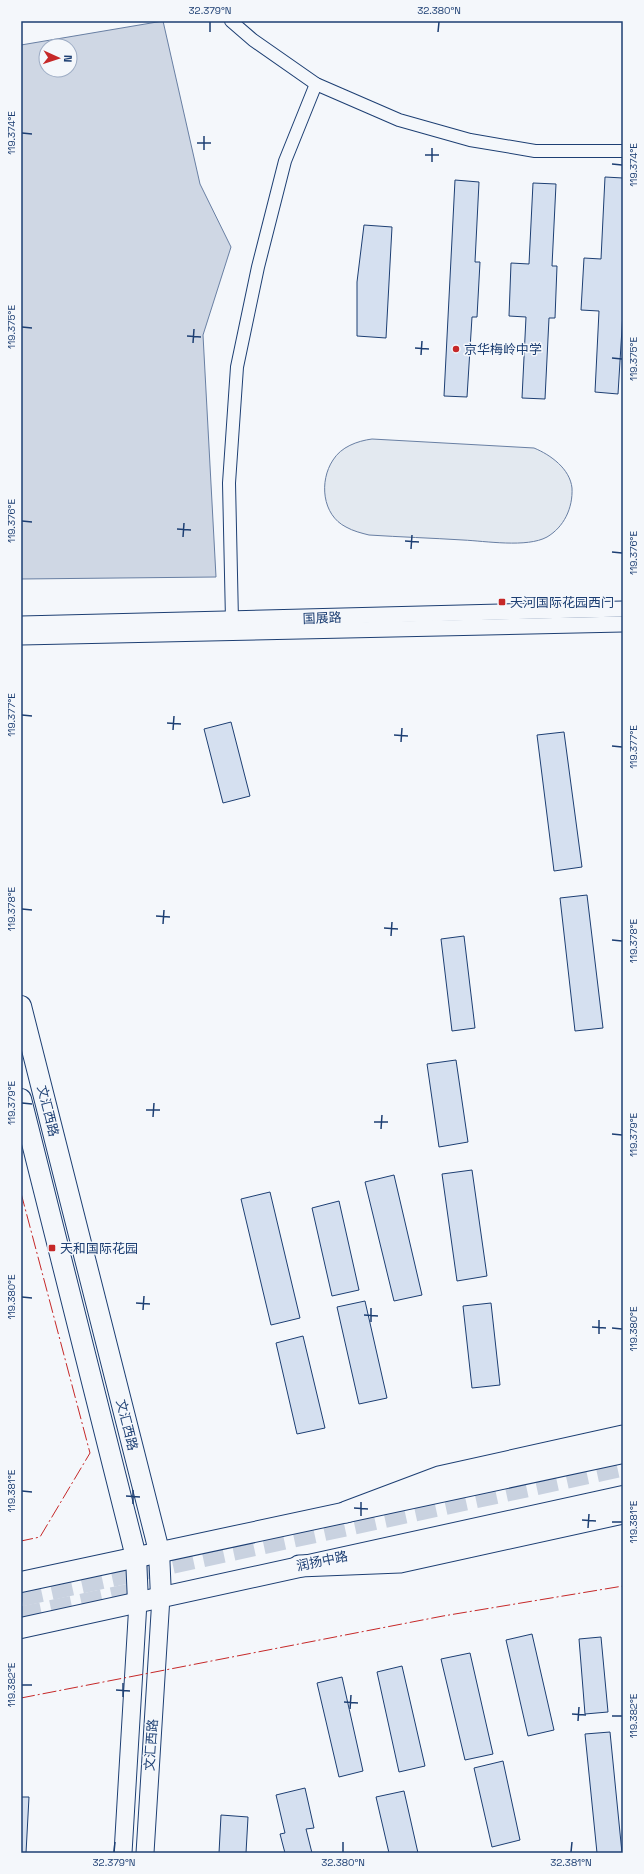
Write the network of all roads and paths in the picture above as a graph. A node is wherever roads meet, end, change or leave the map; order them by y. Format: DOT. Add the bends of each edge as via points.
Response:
graph roads {
  1 [pos="231,21"];
  2 [pos="316,84"];
  3 [pos="623,151"];
  4 [pos="623,609"];
  5 [pos="232,620"];
  6 [pos="21,624"];
  7 [pos="623,624"];
  8 [pos="21,636"];
  9 [pos="21,1006"];
  10 [pos="21,1099"];
  11 [pos="623,1436"];
  12 [pos="623,1453"];
  13 [pos="623,1496"];
  14 [pos="346,1512"];
  15 [pos="623,1513"];
  16 [pos="159,1551"];
  17 [pos="136,1556"];
  18 [pos="299,1566"];
  19 [pos="21,1582"];
  20 [pos="161,1597"];
  21 [pos="138,1602"];
  22 [pos="21,1628"];
  23 [pos="123,1853"];
  24 [pos="145,1853"];
  1 -- 2 [label="street" via="253,40"];
  2 -- 3 [label="street" via="399,120 470,140 535,152"];
  2 -- 5 [label="street" via="285,161 258,267 237,367 229,483"];
  4 -- 5 [label="street, 国展路"];
  5 -- 6 [label="street, 国展路"];
  7 -- 8 [label="street, 国展路"];
  9 -- 16 [label="main road, 文汇西路"];
  10 -- 17 [label="main road, 文汇西路"];
  11 -- 14 [label="highway" via="439,1477"];
  12 -- 14 [label="main road"];
  13 -- 18 [label="main road, 润扬中路"];
  14 -- 16 [label="main road"];
  15 -- 18 [label="highway" via="400,1562"];
  16 -- 17 [label="main road"];
  16 -- 20 [label="main road, 文汇西路"];
  17 -- 19 [label="main road"];
  17 -- 21 [label="main road, 文汇西路"];
  18 -- 20 [label="main road, 润扬中路"];
  20 -- 21 [label="main road, 润扬中路"];
  20 -- 24 [label="main road, 文汇西路"];
  21 -- 22 [label="main road, 润扬中路"];
  21 -- 23 [label="main road, 文汇西路"];
}
